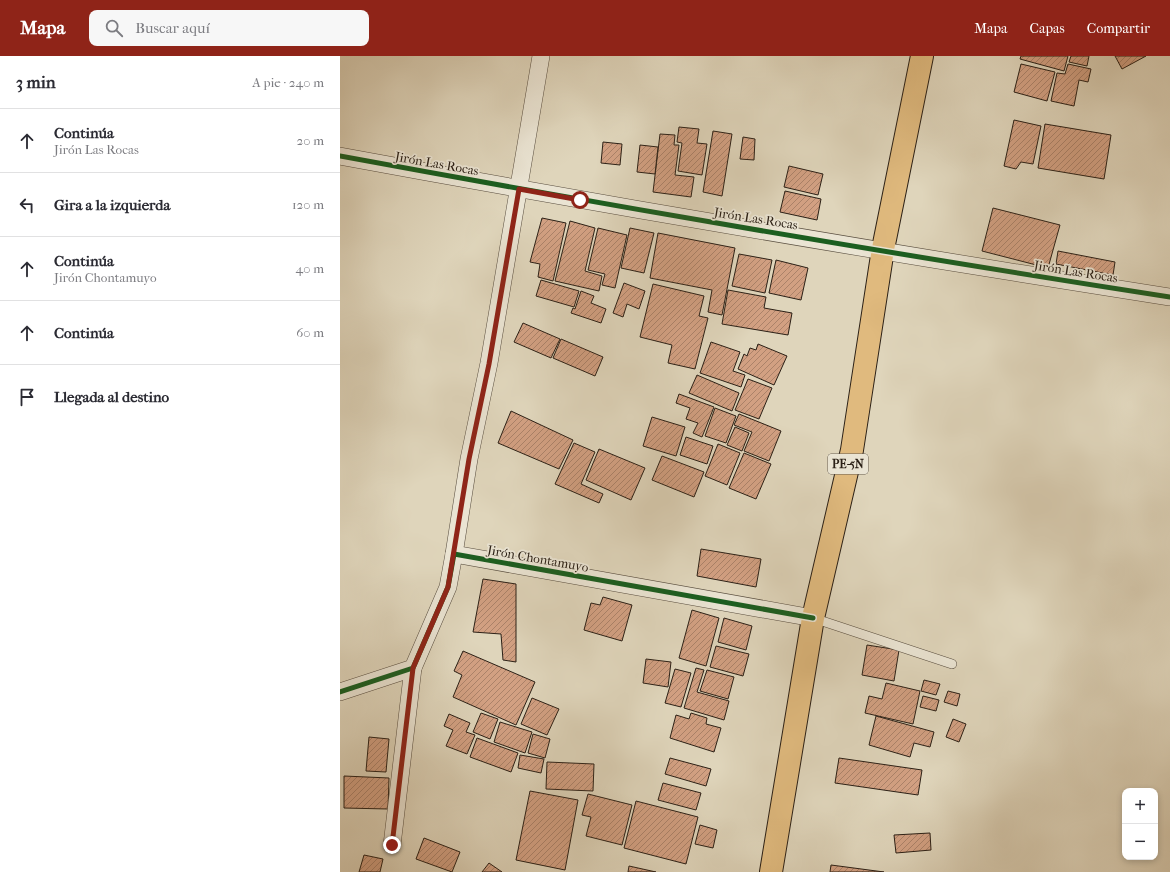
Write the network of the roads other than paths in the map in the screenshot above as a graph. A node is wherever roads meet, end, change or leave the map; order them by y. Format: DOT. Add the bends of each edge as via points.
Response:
graph roads {
  1 [pos="541,56"];
  2 [pos="922,56"];
  3 [pos="340,156"];
  4 [pos="519,189"];
  5 [pos="883,249"];
  6 [pos="1170,297"];
  7 [pos="454,554"];
  8 [pos="814,618"];
  9 [pos="952,664"];
  10 [pos="413,668"];
  11 [pos="340,692"];
  12 [pos="392,845"];
  13 [pos="771,872"];
  1 -- 4 [label="street"];
  2 -- 5 [label="highway, PE-5N"];
  3 -- 4 [label="street, Jirón Las Rocas"];
  4 -- 5 [label="street, Jirón Las Rocas"];
  4 -- 7 [label="street"];
  5 -- 6 [label="street, Jirón Las Rocas" via="939,261"];
  5 -- 8 [label="highway, PE-5N" via="852,450"];
  7 -- 8 [label="street, Jirón Chontamuyo"];
  7 -- 10 [label="street" via="448,587"];
  8 -- 9 [label="lane"];
  8 -- 13 [label="highway, PE-5N"];
  10 -- 11 [label="street"];
  10 -- 12 [label="street"];
}
